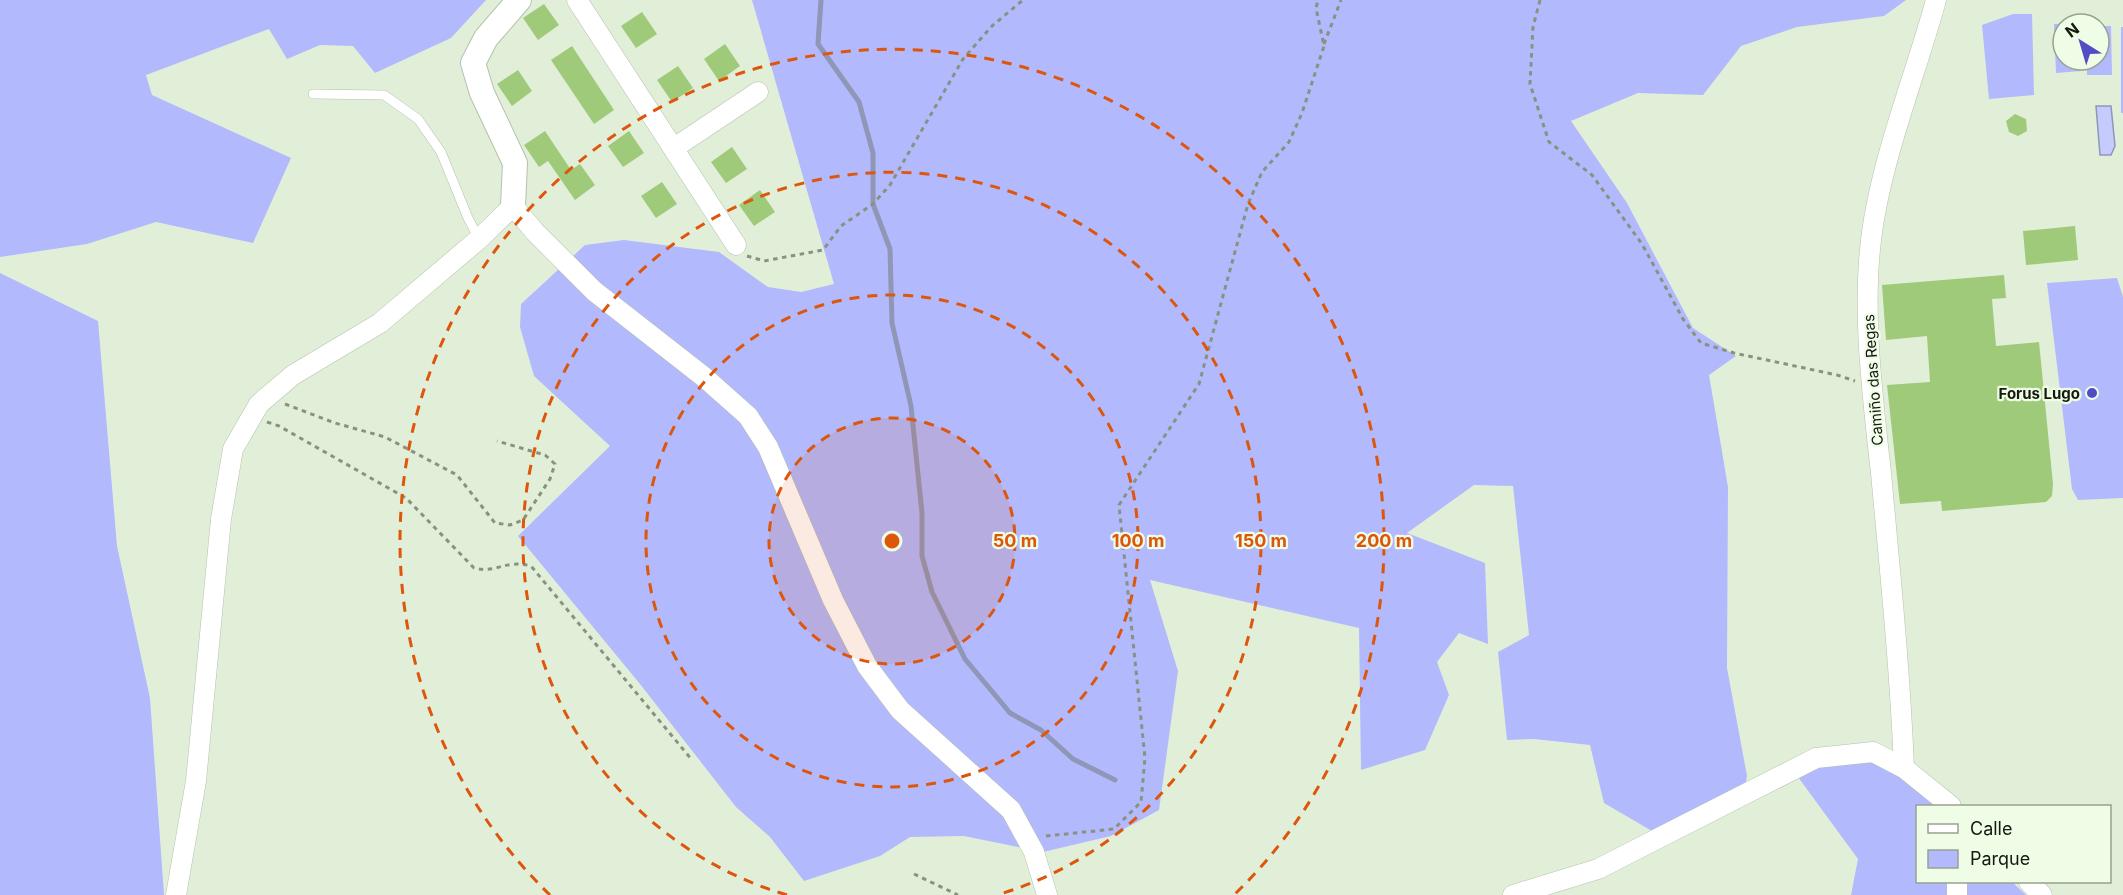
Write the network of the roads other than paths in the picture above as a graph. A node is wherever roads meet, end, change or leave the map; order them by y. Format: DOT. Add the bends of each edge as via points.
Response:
graph roads {
  1 [pos="519,0"];
  2 [pos="577,0"];
  3 [pos="1936,0"];
  4 [pos="758,92"];
  5 [pos="313,94"];
  6 [pos="674,148"];
  7 [pos="513,206"];
  8 [pos="479,239"];
  9 [pos="736,245"];
  10 [pos="1904,768"];
  11 [pos="1949,805"];
  12 [pos="2030,883"];
  13 [pos="176,895"];
  14 [pos="1047,895"];
  15 [pos="1513,895"];
  16 [pos="2042,895"];
  1 -- 7 [label="street" via="486,38 474,63 482,93 515,163"];
  2 -- 6 [label="street"];
  3 -- 10 [label="street, Camiño das Regas" via="1896,128 1874,220 1868,310 1901,684"];
  4 -- 6 [label="street"];
  5 -- 8 [label="lane" via="384,95 418,119 441,152"];
  6 -- 9 [label="street"];
  7 -- 8 [label="street"];
  7 -- 14 [label="street" via="594,291 705,377 748,416 768,447 833,600 867,666 900,710 1011,810 1034,852"];
  8 -- 13 [label="street" via="380,323 293,375 259,404 232,449 221,519 196,781"];
  10 -- 11 [label="street"];
  10 -- 15 [label="street" via="1873,752 1816,758 1598,869"];
  12 -- 16 [label="street"];
}
